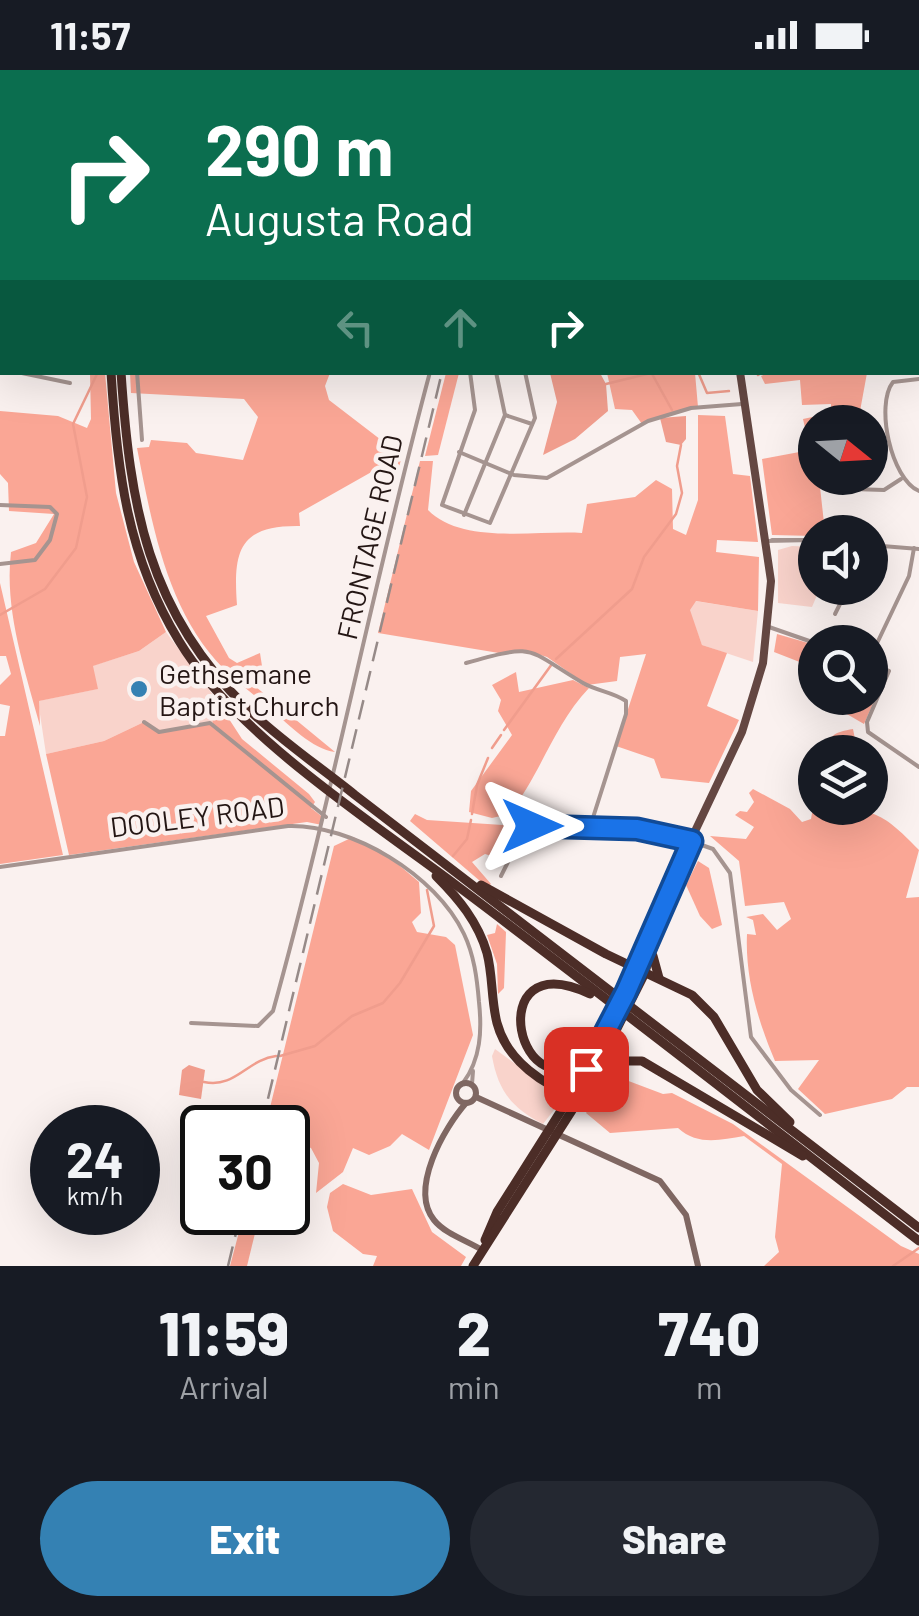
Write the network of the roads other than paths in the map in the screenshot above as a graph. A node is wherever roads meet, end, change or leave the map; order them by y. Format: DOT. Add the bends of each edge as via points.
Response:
graph roads {
  1 [pos="31,375"];
  2 [pos="111,375"];
  3 [pos="121,375"];
  4 [pos="137,375"];
  5 [pos="429,375"];
  6 [pos="470,375"];
  7 [pos="497,375"];
  8 [pos="525,375"];
  9 [pos="740,375"];
  10 [pos="889,376"];
  11 [pos="919,379"];
  12 [pos="893,382"];
  13 [pos="70,383"];
  14 [pos="744,404"];
  15 [pos="505,415"];
  16 [pos="532,424"];
  17 [pos="142,440"];
  18 [pos="459,452"];
  19 [pos="484,464"];
  20 [pos="512,474"];
  21 [pos="900,479"];
  22 [pos="888,487"];
  23 [pos="919,492"];
  24 [pos="0,505"];
  25 [pos="464,515"];
  26 [pos="798,540"];
  27 [pos="769,541"];
  28 [pos="888,546"];
  29 [pos="917,549"];
  30 [pos="0,564"];
  31 [pos="840,605"];
  32 [pos="835,614"];
  33 [pos="887,625"];
  34 [pos="769,627"];
  35 [pos="798,637"];
  36 [pos="466,662"];
  37 [pos="872,715"];
  38 [pos="144,722"];
  39 [pos="919,767"];
  40 [pos="354,800"];
  41 [pos="326,818"];
  42 [pos="590,827"];
  43 [pos="324,828"];
  44 [pos="389,834"];
  45 [pos="692,841"];
  46 [pos="685,859"];
  47 [pos="0,868"];
  48 [pos="454,869"];
  49 [pos="501,876"];
  50 [pos="653,956"];
  51 [pos="641,971"];
  52 [pos="658,978"];
  53 [pos="609,1003"];
  54 [pos="190,1023"];
  55 [pos="616,1024"];
  56 [pos="600,1043"];
  57 [pos="473,1066"];
  58 [pos="590,1082"];
  59 [pos="463,1083"];
  60 [pos="472,1084"];
  61 [pos="457,1097"];
  62 [pos="576,1097"];
  63 [pos="476,1098"];
  64 [pos="466,1103"];
  65 [pos="820,1115"];
  66 [pos="455,1116"];
  67 [pos="812,1145"];
  68 [pos="816,1162"];
  69 [pos="919,1228"];
  70 [pos="919,1241"];
  71 [pos="483,1248"];
  72 [pos="473,1266"];
  73 [pos="698,1266"];
  1 -- 13 [label="street"];
  2 -- 40 [label="highway" via="120,484 156,601 220,694 320,780"];
  3 -- 40 [label="highway" via="136,511 169,603 228,689"];
  4 -- 17 [label="street"];
  5 -- 41 [label="street, FRONTAGE ROAD"];
  6 -- 18 [label="street" via="475,410"];
  7 -- 15 [label="street"];
  8 -- 16 [label="street"];
  9 -- 14 [label="main road"];
  10 -- 12 [label="street"];
  11 -- 12 [label="street"];
  12 -- 21 [label="street" via="884,402"];
  14 -- 20 [label="street" via="658,418 547,478"];
  14 -- 27 [label="main road"];
  15 -- 16 [label="street"];
  15 -- 19 [label="street"];
  16 -- 20 [label="street"];
  18 -- 19 [label="street"];
  18 -- 25 [label="street" via="442,504"];
  19 -- 20 [label="street"];
  19 -- 25 [label="street"];
  20 -- 25 [label="street" via="490,523"];
  21 -- 22 [label="street"];
  21 -- 23 [label="street"];
  24 -- 30 [label="street" via="50,507 57,514 35,560"];
  26 -- 27 [label="street"];
  27 -- 34 [label="main road"];
  28 -- 29 [label="street"];
  29 -- 33 [label="street"];
  31 -- 32 [label="street"];
  34 -- 35 [label="street"];
  34 -- 45 [label="main road" via="750,708"];
  36 -- 42 [label="street" via="527,650 626,701"];
  37 -- 39 [label="street" via="866,729"];
  38 -- 41 [label="street" via="159,732 210,723"];
  40 -- 44 [label="highway"];
  40 -- 48 [label="highway"];
  41 -- 43 [label="street, FRONTAGE ROAD"];
  42 -- 45 [label="street"];
  42 -- 49 [label="street" via="530,828"];
  43 -- 47 [label="street, DOOLEY ROAD" via="288,826"];
  43 -- 54 [label="street, FRONTAGE ROAD" via="269,1019 254,1027"];
  43 -- 57 [label="street, DOOLEY ROAD" via="381,850 459,924 479,998 482,1031"];
  44 -- 53 [label="highway"];
  44 -- 62 [label="highway" via="453,893 476,926 488,955 498,1026 514,1056"];
  45 -- 46 [label="main road"];
  45 -- 65 [label="street" via="713,849 730,873 750,1037"];
  46 -- 50 [label="main road"];
  46 -- 51 [label="main road"];
  48 -- 51 [label="highway"];
  48 -- 67 [label="highway"];
  50 -- 51 [label="main road"];
  50 -- 52 [label="highway"];
  51 -- 52 [label="highway"];
  51 -- 55 [label="highway"];
  52 -- 67 [label="highway" via="702,1004 757,1090"];
  53 -- 56 [label="highway" via="554,984 536,990 520,1011 522,1042 546,1065 573,1065"];
  53 -- 68 [label="highway"];
  55 -- 56 [label="highway"];
  55 -- 58 [label="highway"];
  56 -- 62 [label="highway"];
  57 -- 59 [label="street, DOOLEY ROAD"];
  57 -- 60 [label="street, DOOLEY ROAD"];
  58 -- 62 [label="highway"];
  58 -- 68 [label="highway" via="614,1061 642,1061"];
  59 -- 60 [label="street"];
  59 -- 61 [label="street"];
  60 -- 63 [label="street"];
  61 -- 64 [label="street"];
  61 -- 66 [label="street"];
  62 -- 71 [label="highway" via="497,1212"];
  63 -- 64 [label="street"];
  63 -- 73 [label="street" via="667,1186 686,1215"];
  64 -- 66 [label="street"];
  66 -- 71 [label="street" via="425,1197 434,1221"];
  67 -- 69 [label="highway"];
  68 -- 70 [label="highway"];
  71 -- 72 [label="highway"];
}
